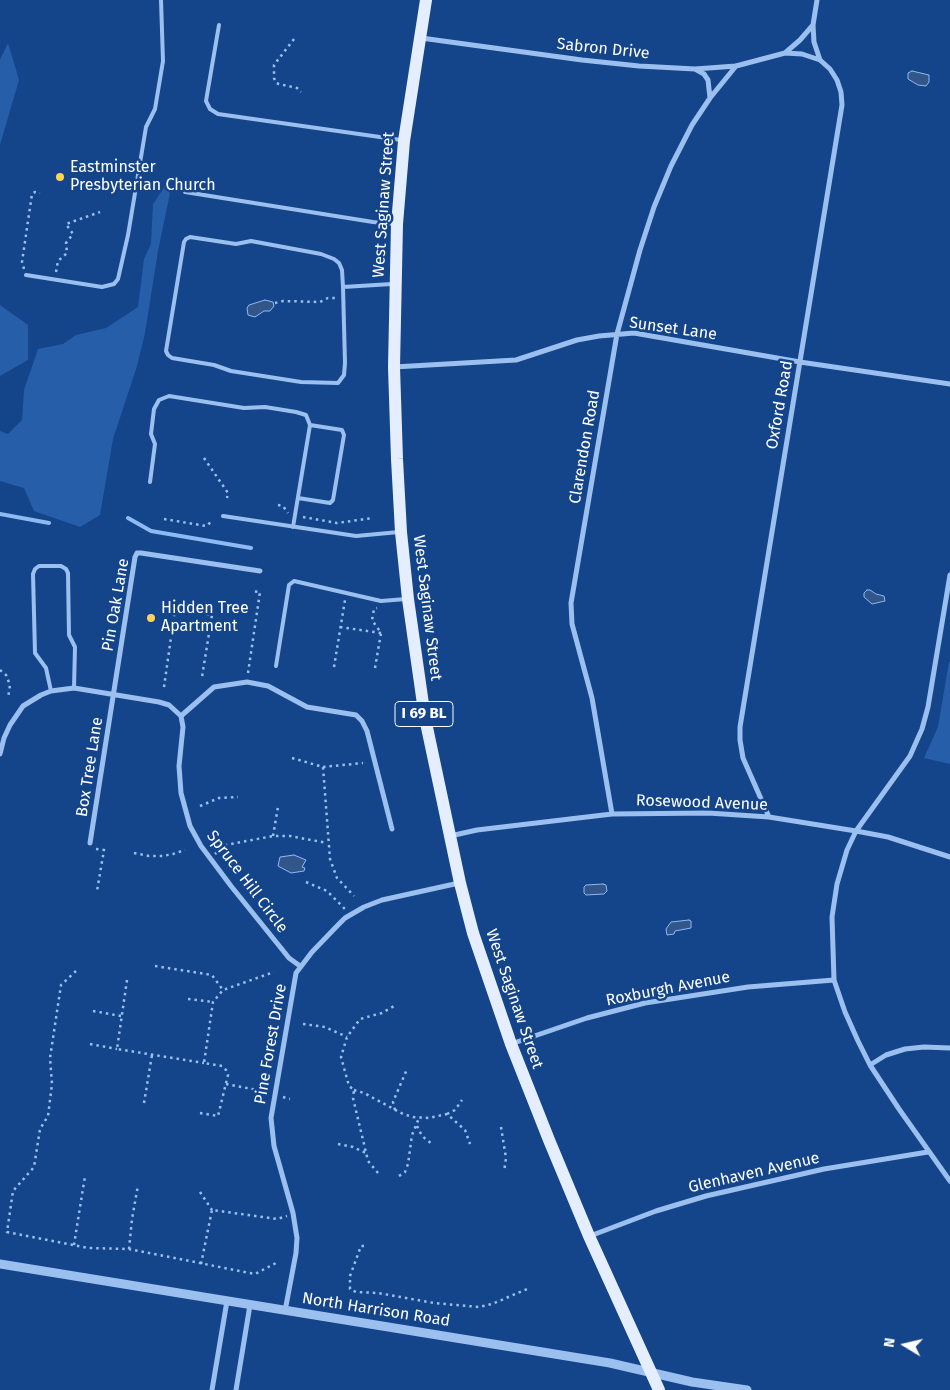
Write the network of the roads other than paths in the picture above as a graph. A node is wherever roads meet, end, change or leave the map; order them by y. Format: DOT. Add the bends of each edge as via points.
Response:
graph roads {
  1 [pos="161,0"];
  2 [pos="426,0"];
  3 [pos="817,0"];
  4 [pos="220,25"];
  5 [pos="813,25"];
  6 [pos="418,38"];
  7 [pos="785,52"];
  8 [pos="820,60"];
  9 [pos="736,66"];
  10 [pos="695,69"];
  11 [pos="710,98"];
  12 [pos="404,140"];
  13 [pos="185,192"];
  14 [pos="397,224"];
  15 [pos="26,275"];
  16 [pos="395,284"];
  17 [pos="343,287"];
  18 [pos="616,334"];
  19 [pos="800,362"];
  20 [pos="394,367"];
  21 [pos="950,384"];
  22 [pos="310,425"];
  23 [pos="150,482"];
  24 [pos="298,498"];
  25 [pos="223,516"];
  26 [pos="293,527"];
  27 [pos="401,532"];
  28 [pos="260,571"];
  29 [pos="950,575"];
  30 [pos="408,599"];
  31 [pos="276,666"];
  32 [pos="74,688"];
  33 [pos="51,691"];
  34 [pos="114,694"];
  35 [pos="180,716"];
  36 [pos="2,738"];
  37 [pos="0,754"];
  38 [pos="612,814"];
  39 [pos="769,817"];
  40 [pos="392,829"];
  41 [pos="856,831"];
  42 [pos="449,836"];
  43 [pos="90,843"];
  44 [pos="950,857"];
  45 [pos="460,883"];
  46 [pos="300,966"];
  47 [pos="834,980"];
  48 [pos="511,1044"];
  49 [pos="950,1048"];
  50 [pos="870,1065"];
  51 [pos="928,1152"];
  52 [pos="950,1181"];
  53 [pos="590,1236"];
  54 [pos="0,1264"];
  55 [pos="227,1301"];
  56 [pos="250,1305"];
  57 [pos="285,1311"];
  58 [pos="651,1372"];
  59 [pos="212,1390"];
  60 [pos="236,1390"];
  61 [pos="659,1390"];
  62 [pos="747,1390"];
  1 -- 15 [label="lane" via="163,61 155,109 146,127 121,273 108,287"];
  2 -- 6 [label="main road, West Saginaw Street / I 69 BL"];
  3 -- 5 [label="street, Oxford Road"];
  4 -- 12 [label="lane" via="206,101 210,110 218,114"];
  5 -- 7 [label="street, Sabron Drive"];
  5 -- 8 [label="street, Oxford Road"];
  6 -- 10 [label="street, Sabron Drive" via="592,61"];
  6 -- 12 [label="main road, West Saginaw Street / I 69 BL"];
  7 -- 8 [label="street, Sabron Drive"];
  7 -- 9 [label="street, Sabron Drive"];
  8 -- 19 [label="street, Oxford Road" via="837,80 842,105"];
  9 -- 10 [label="street, Sabron Drive"];
  9 -- 11 [label="street, Clarendon Road"];
  10 -- 11 [label="street" via="708,80"];
  11 -- 18 [label="street, Clarendon Road" via="692,125 654,207"];
  12 -- 14 [label="main road, West Saginaw Street / I 69 BL"];
  13 -- 14 [label="lane"];
  14 -- 16 [label="main road, West Saginaw Street / I 69 BL"];
  16 -- 17 [label="lane"];
  16 -- 20 [label="main road, West Saginaw Street / I 69 BL"];
  17 -- 17 [label="lane" via="345,363 344,375 338,383 301,382 240,372 172,358 166,351 184,242 190,237 236,244 251,241 321,254 339,263"];
  18 -- 19 [label="street, Sunset Lane" via="634,333"];
  18 -- 20 [label="street, Sunset Lane" via="577,340 516,360"];
  18 -- 38 [label="street, Clarendon Road" via="571,603 572,624 592,698"];
  19 -- 21 [label="street, Sunset Lane"];
  19 -- 39 [label="street, Oxford Road" via="740,727 743,758"];
  20 -- 27 [label="main road, West Saginaw Street / I 69 BL"];
  22 -- 23 [label="lane" via="306,415 296,412 265,407 244,408 169,396 159,400 154,409 151,434 155,444"];
  22 -- 24 [label="lane"];
  22 -- 24 [label="lane" via="342,430 338,472 330,503"];
  24 -- 26 [label="lane"];
  25 -- 26 [label="lane"];
  26 -- 27 [label="lane" via="356,536"];
  27 -- 30 [label="main road, West Saginaw Street / I 69 BL"];
  28 -- 34 [label="street, Pin Oak Lane" via="137,553"];
  29 -- 41 [label="street" via="922,728 910,756"];
  30 -- 31 [label="lane" via="381,601 294,581 289,585"];
  30 -- 42 [label="main road, West Saginaw Street / I 69 BL" via="425,718"];
  32 -- 33 [label="street"];
  32 -- 33 [label="lane" via="75,647 69,635 66,569 39,566 33,574 35,653 46,668"];
  32 -- 34 [label="street"];
  33 -- 36 [label="street" via="24,706"];
  34 -- 35 [label="street" via="169,705"];
  34 -- 43 [label="street, Box Tree Lane"];
  35 -- 40 [label="street" via="214,687 246,682 268,686 307,707 356,715 367,731"];
  35 -- 46 [label="street, Spruce Hill Circle" via="183,727 179,766 181,793 190,826 210,858 289,958"];
  36 -- 37 [label="street"];
  38 -- 39 [label="street, Rosewood Avenue" via="708,813"];
  38 -- 42 [label="street, Rosewood Avenue"];
  39 -- 41 [label="street, Rosewood Avenue"];
  41 -- 44 [label="street, Rosewood Avenue" via="888,837"];
  41 -- 47 [label="street" via="837,884 832,917"];
  42 -- 45 [label="main road, West Saginaw Street / I 69 BL"];
  45 -- 46 [label="street, Pine Forest Drive" via="364,907 338,925"];
  45 -- 48 [label="main road, West Saginaw Street / I 69 BL" via="473,933"];
  46 -- 57 [label="street, Pine Forest Drive" via="294,982 271,1118 271,1130 297,1238"];
  47 -- 48 [label="street, Roxburgh Avenue" via="748,987 645,1003 587,1018"];
  47 -- 50 [label="street" via="848,1020"];
  48 -- 53 [label="main road, West Saginaw Street / I 69 BL"];
  49 -- 50 [label="street" via="905,1049"];
  50 -- 51 [label="street"];
  51 -- 52 [label="street"];
  51 -- 53 [label="street, Glenhaven Avenue" via="824,1169 706,1196"];
  53 -- 58 [label="main road, West Saginaw Street / I 69 BL"];
  54 -- 55 [label="street, North Harrison Road"];
  55 -- 56 [label="street, North Harrison Road"];
  55 -- 59 [label="street"];
  56 -- 57 [label="street, North Harrison Road"];
  56 -- 60 [label="street"];
  57 -- 58 [label="street, North Harrison Road"];
  58 -- 61 [label="main road, West Saginaw Street / I 69 BL"];
  58 -- 62 [label="street, North Harrison Road"];
}
